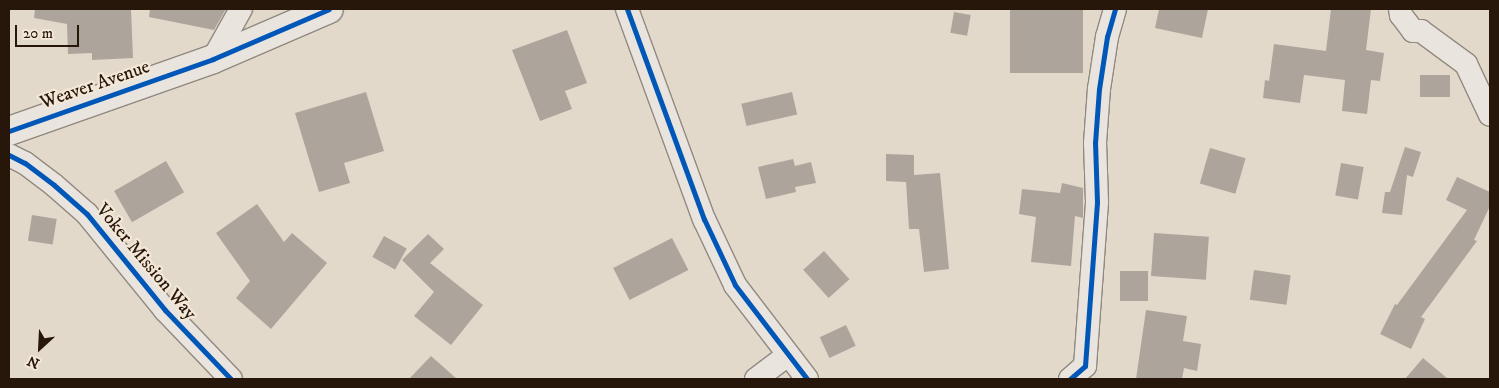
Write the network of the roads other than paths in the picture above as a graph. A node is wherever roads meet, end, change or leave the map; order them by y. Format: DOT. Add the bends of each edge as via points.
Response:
graph roads {
  1 [pos="241,9"];
  2 [pos="329,9"];
  3 [pos="628,9"];
  4 [pos="1115,9"];
  5 [pos="1400,9"];
  6 [pos="213,59"];
  7 [pos="1490,116"];
  8 [pos="9,131"];
  9 [pos="9,155"];
  10 [pos="787,356"];
  11 [pos="231,379"];
  12 [pos="756,379"];
  13 [pos="807,379"];
  14 [pos="1070,379"];
  1 -- 6 [label="street"];
  2 -- 6 [label="street, Weaver Avenue"];
  3 -- 10 [label="street" via="704,220 735,285"];
  4 -- 14 [label="street" via="1099,89 1095,143 1097,202 1085,366"];
  5 -- 7 [label="street" via="1401,16 1413,31 1420,31 1466,64"];
  6 -- 8 [label="street, Weaver Avenue"];
  9 -- 11 [label="street, Voker Mission Way" via="25,163 87,214 165,310"];
  10 -- 12 [label="street"];
  10 -- 13 [label="street"];
}
